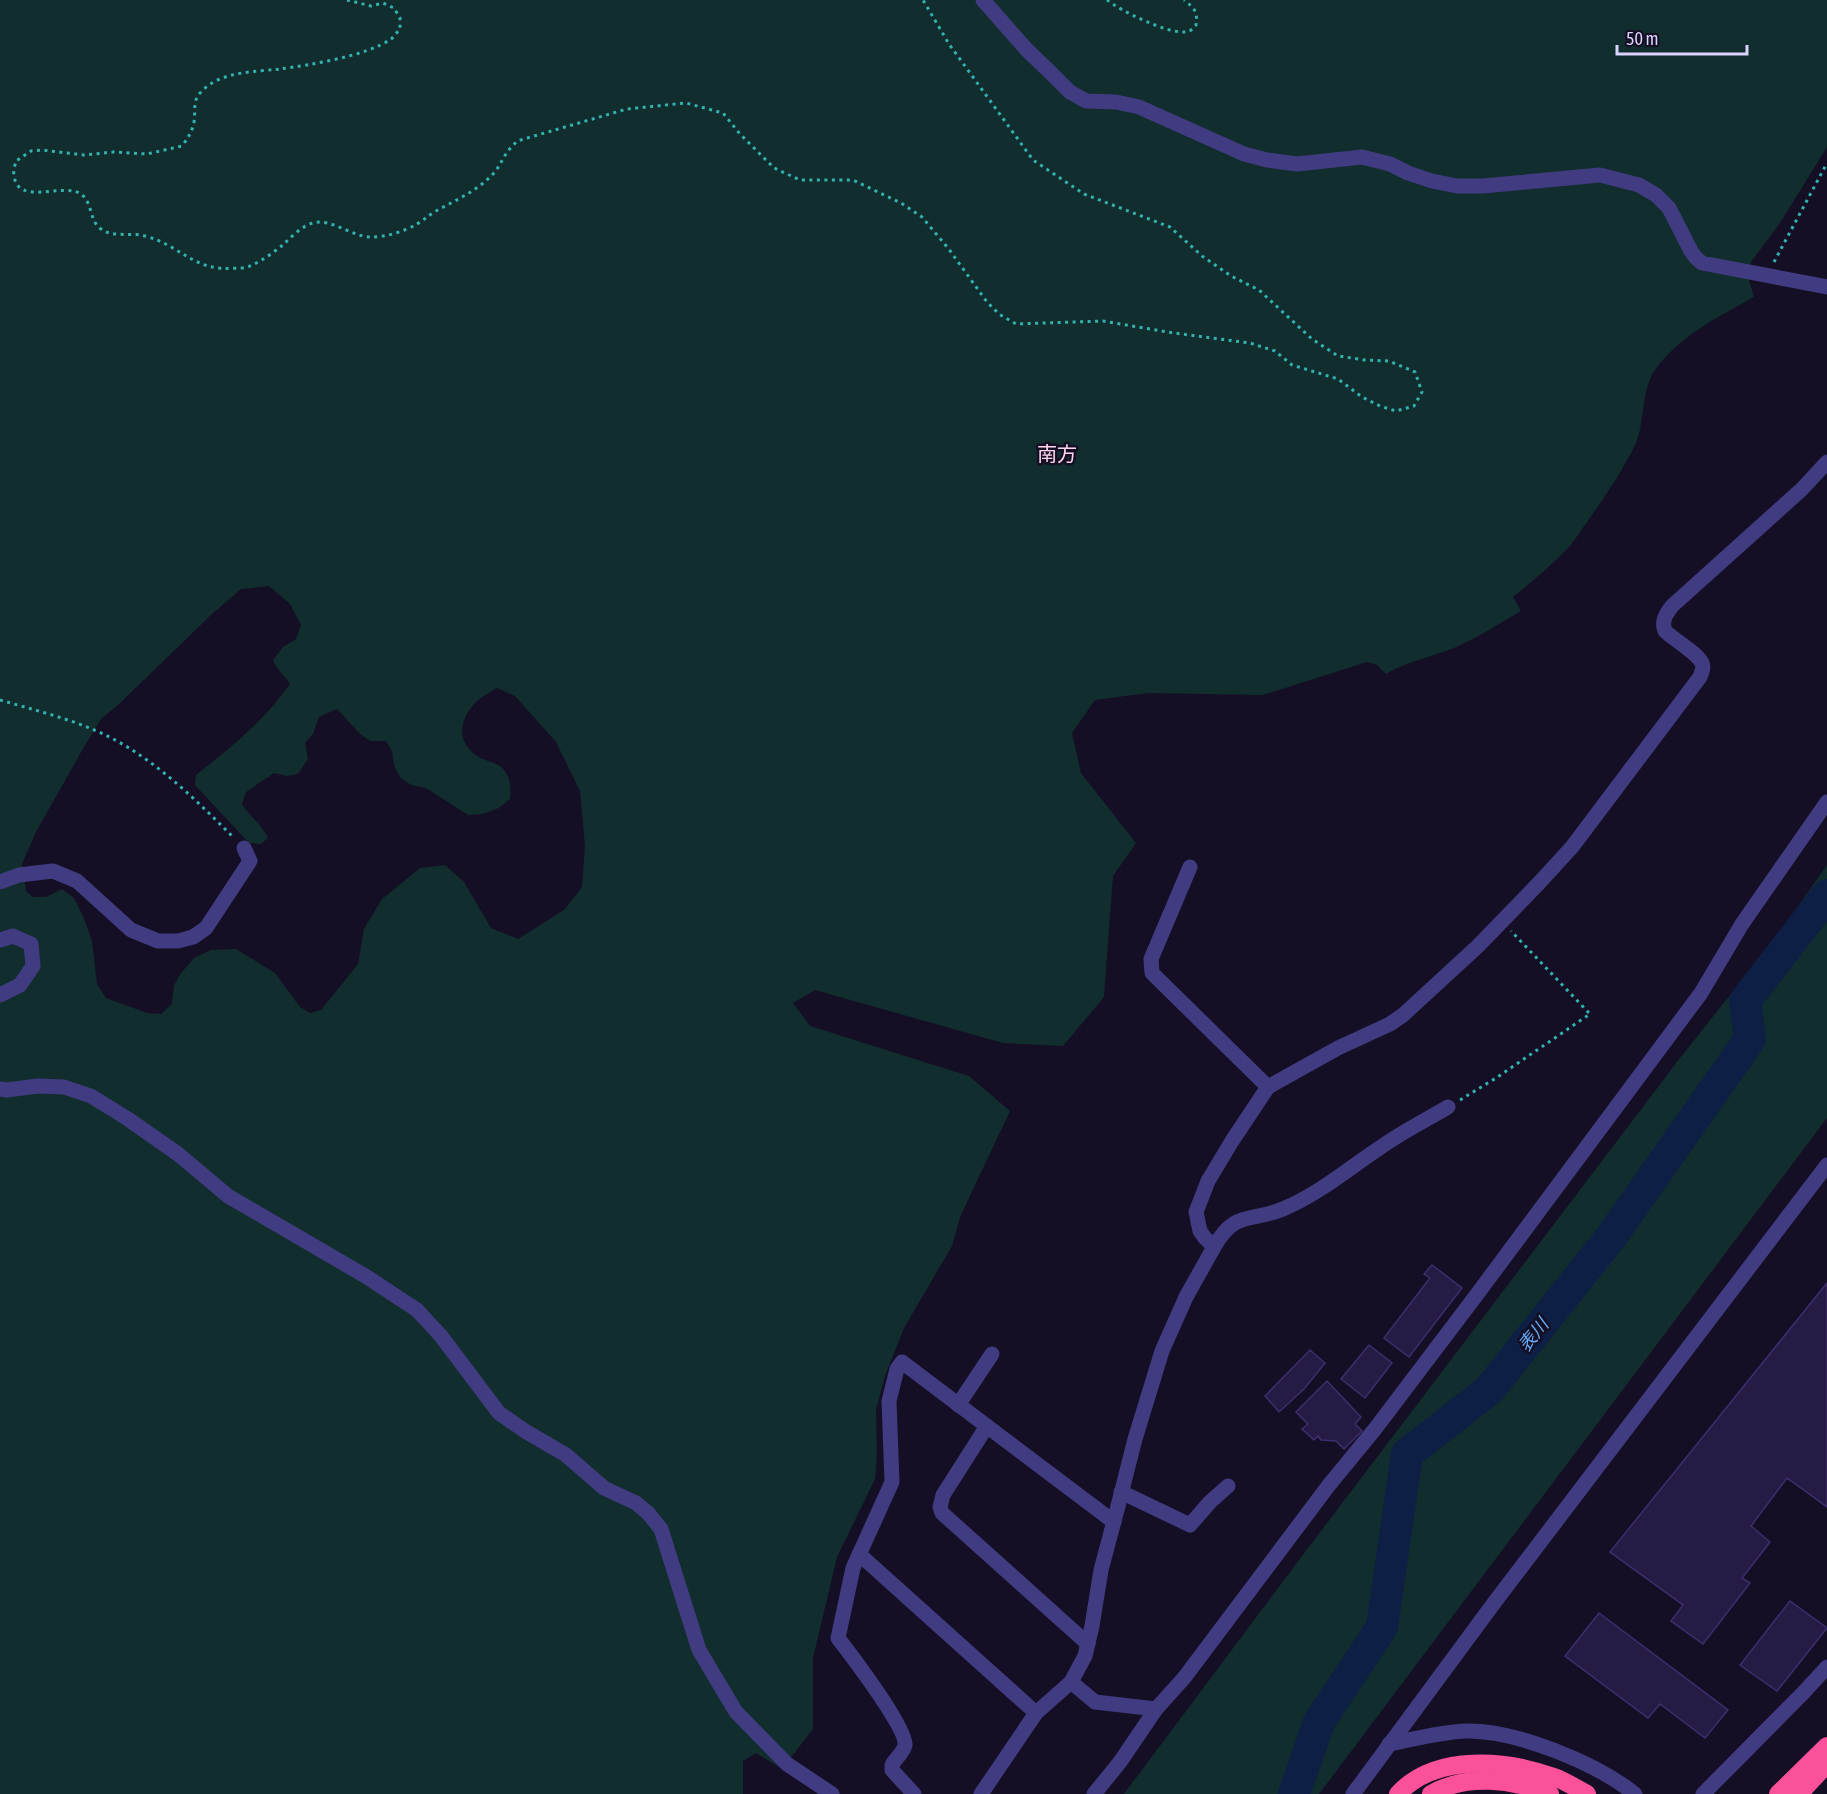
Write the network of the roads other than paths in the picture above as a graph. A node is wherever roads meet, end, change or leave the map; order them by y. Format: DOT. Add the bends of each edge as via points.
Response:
graph roads {
  1 [pos="983,0"];
  2 [pos="1827,287"];
  3 [pos="1827,462"];
  4 [pos="1827,802"];
  5 [pos="244,848"];
  6 [pos="1190,867"];
  7 [pos="0,882"];
  8 [pos="0,940"];
  9 [pos="0,995"];
  10 [pos="1268,1087"];
  11 [pos="0,1089"];
  12 [pos="1448,1107"];
  13 [pos="1827,1165"];
  14 [pos="1214,1247"];
  15 [pos="992,1354"];
  16 [pos="958,1405"];
  17 [pos="987,1426"];
  18 [pos="1228,1486"];
  19 [pos="1121,1492"];
  20 [pos="1114,1522"];
  21 [pos="859,1554"];
  22 [pos="1088,1644"];
  23 [pos="1827,1667"];
  24 [pos="1071,1682"];
  25 [pos="1156,1709"];
  26 [pos="1036,1713"];
  27 [pos="1389,1744"];
  28 [pos="1827,1746"];
  29 [pos="1827,1764"];
  30 [pos="832,1794"];
  31 [pos="914,1794"];
  32 [pos="981,1794"];
  33 [pos="1094,1794"];
  34 [pos="1353,1794"];
  35 [pos="1398,1794"];
  36 [pos="1431,1794"];
  37 [pos="1550,1794"];
  38 [pos="1587,1794"];
  39 [pos="1635,1794"];
  40 [pos="1703,1794"];
  41 [pos="1778,1794"];
  42 [pos="1799,1794"];
  1 -- 2 [label="street" via="1027,50 1070,92 1086,101 1139,107 1244,154 1268,160 1297,164 1362,157 1457,186 1600,175 1639,185 1656,195 1669,208 1702,263"];
  3 -- 10 [label="street" via="1667,612 1663,620 1665,631 1702,663 1700,677 1572,847 1539,884 1403,1016"];
  4 -- 25 [label="street" via="1742,924 1701,993 1375,1429"];
  5 -- 7 [label="street" via="250,861 206,927 193,937 178,941 158,941 131,930 76,881 53,871"];
  6 -- 10 [label="street" via="1152,959 1152,973"];
  8 -- 9 [label="street" via="13,936 31,944 33,966 20,985"];
  10 -- 14 [label="street" via="1208,1182 1196,1212 1200,1231"];
  11 -- 30 [label="street" via="64,1087 91,1096 178,1154 228,1196 417,1310 499,1413 566,1455 604,1488 648,1513 661,1529 699,1650 736,1712 787,1764"];
  12 -- 14 [label="street" via="1381,1146 1310,1195 1267,1215 1234,1222"];
  13 -- 27 [label="street"];
  14 -- 19 [label="street" via="1162,1352"];
  15 -- 16 [label="street"];
  16 -- 17 [label="street"];
  16 -- 21 [label="street" via="902,1362 897,1369 889,1401 892,1482"];
  17 -- 20 [label="street"];
  17 -- 22 [label="street" via="943,1495 942,1513"];
  18 -- 19 [label="street" via="1190,1525"];
  19 -- 20 [label="street"];
  20 -- 22 [label="street"];
  21 -- 26 [label="street"];
  21 -- 31 [label="street" via="838,1638 874,1687 904,1738 903,1750 892,1770"];
  22 -- 24 [label="street"];
  23 -- 40 [label="street"];
  24 -- 25 [label="street" via="1095,1702"];
  24 -- 26 [label="street"];
  25 -- 33 [label="street"];
  26 -- 32 [label="street"];
  27 -- 34 [label="street"];
  27 -- 39 [label="street" via="1467,1731 1514,1738 1584,1762"];
  28 -- 41 [label="highway"];
  29 -- 42 [label="highway"];
  35 -- 38 [label="highway" via="1432,1771 1461,1764 1532,1770"];
  36 -- 37 [label="highway" via="1470,1782 1501,1781"];
}
